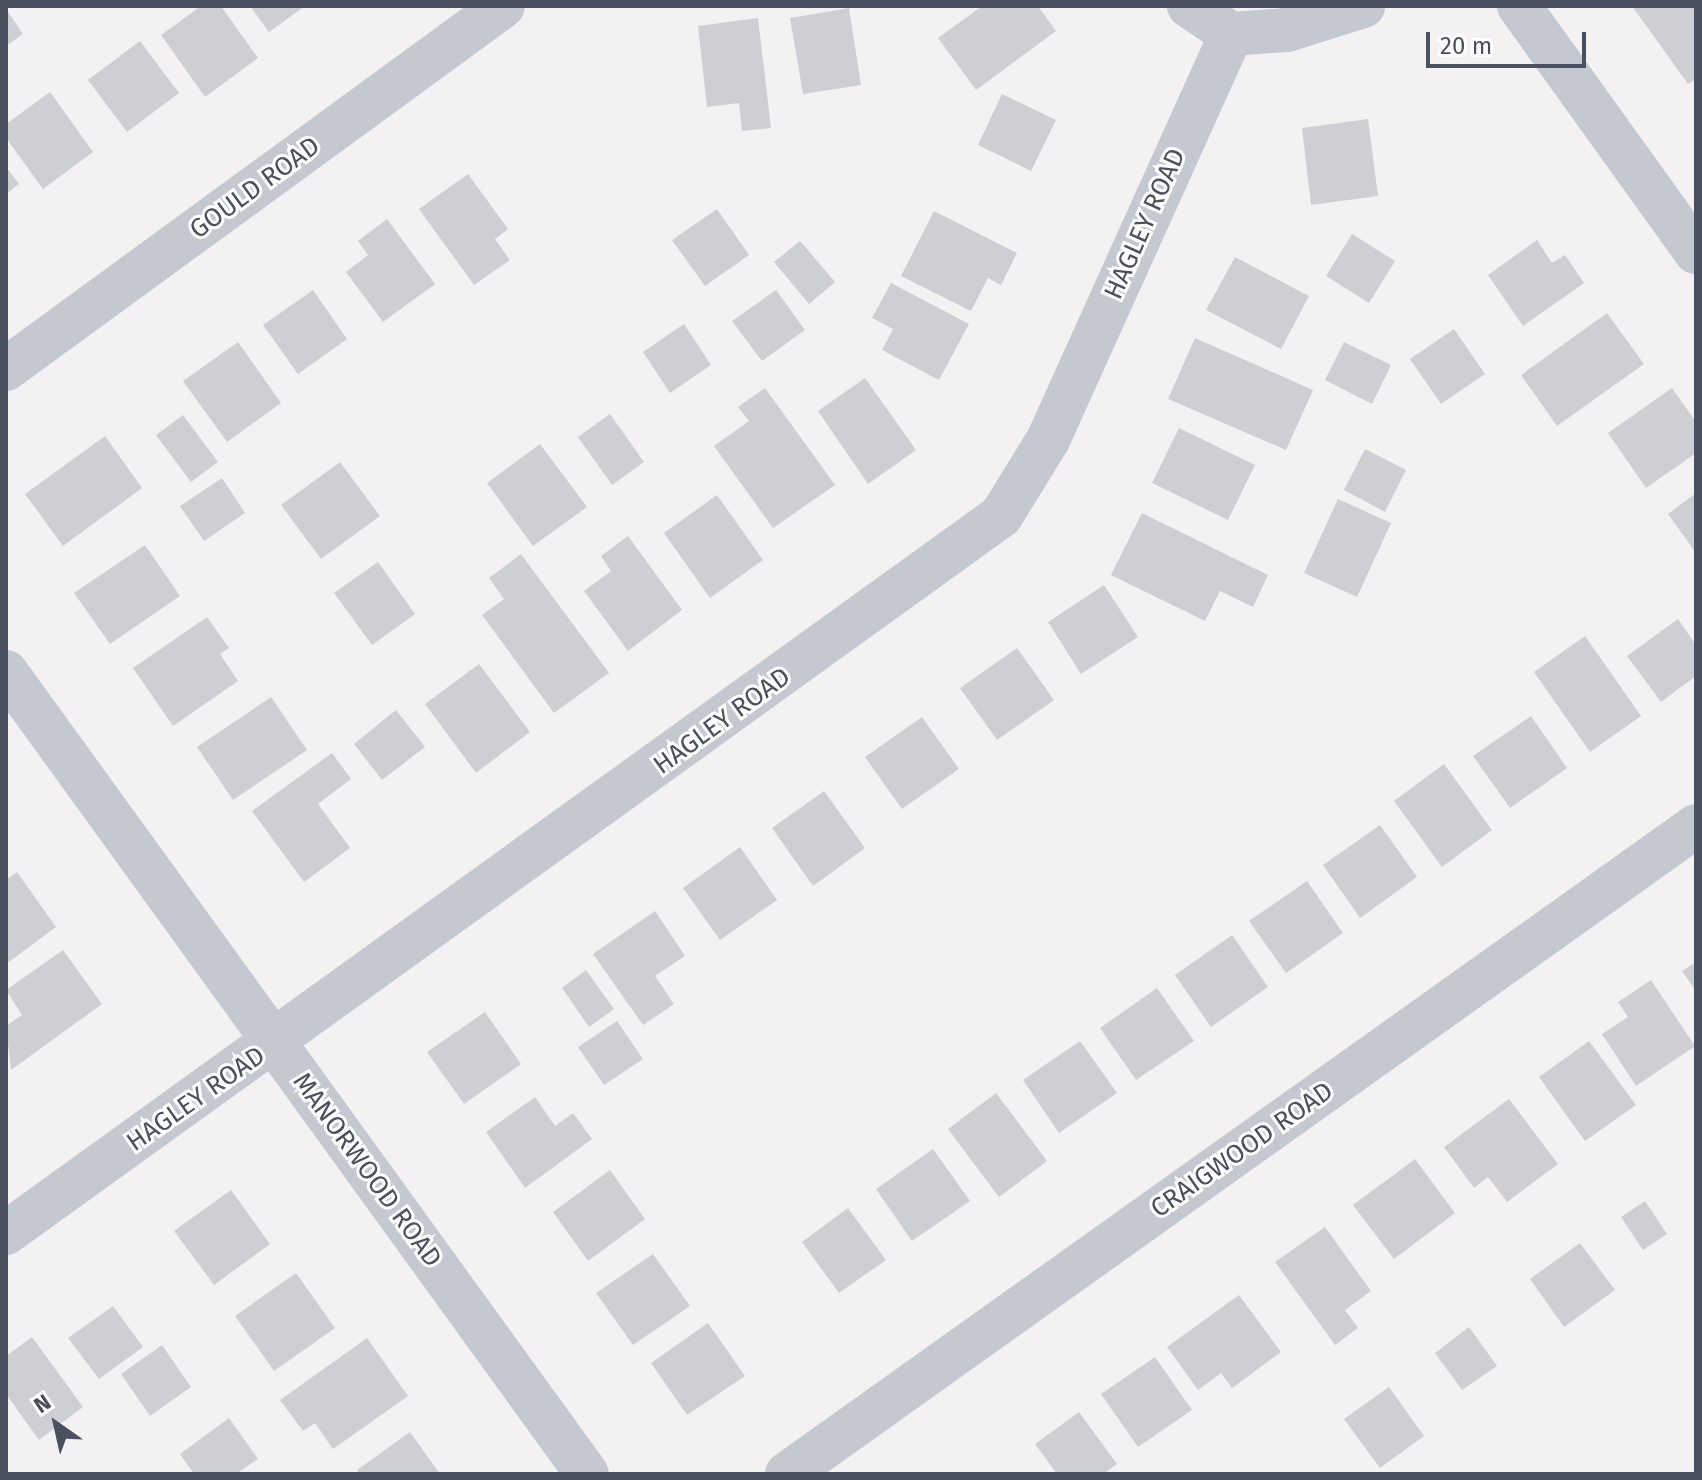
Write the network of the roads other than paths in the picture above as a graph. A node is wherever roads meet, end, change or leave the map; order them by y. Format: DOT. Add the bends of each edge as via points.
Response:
graph roads {
  1 [pos="503,6"];
  2 [pos="1189,6"];
  3 [pos="1363,6"];
  4 [pos="1519,6"];
  5 [pos="1231,34"];
  6 [pos="1696,252"];
  7 [pos="6,369"];
  8 [pos="6,672"];
  9 [pos="1696,826"];
  10 [pos="275,1044"];
  11 [pos="6,1233"];
  12 [pos="587,1474"];
  13 [pos="787,1474"];
  1 -- 7 [label="street, GOULD ROAD"];
  2 -- 5 [label="street"];
  3 -- 5 [label="street" via="1287,30"];
  4 -- 6 [label="street"];
  5 -- 10 [label="street, HAGLEY ROAD" via="1048,440 1001,516"];
  8 -- 10 [label="street, MANORWOOD ROAD"];
  9 -- 13 [label="street, CRAIGWOOD ROAD"];
  10 -- 11 [label="street, HAGLEY ROAD"];
  10 -- 12 [label="street, MANORWOOD ROAD"];
}
